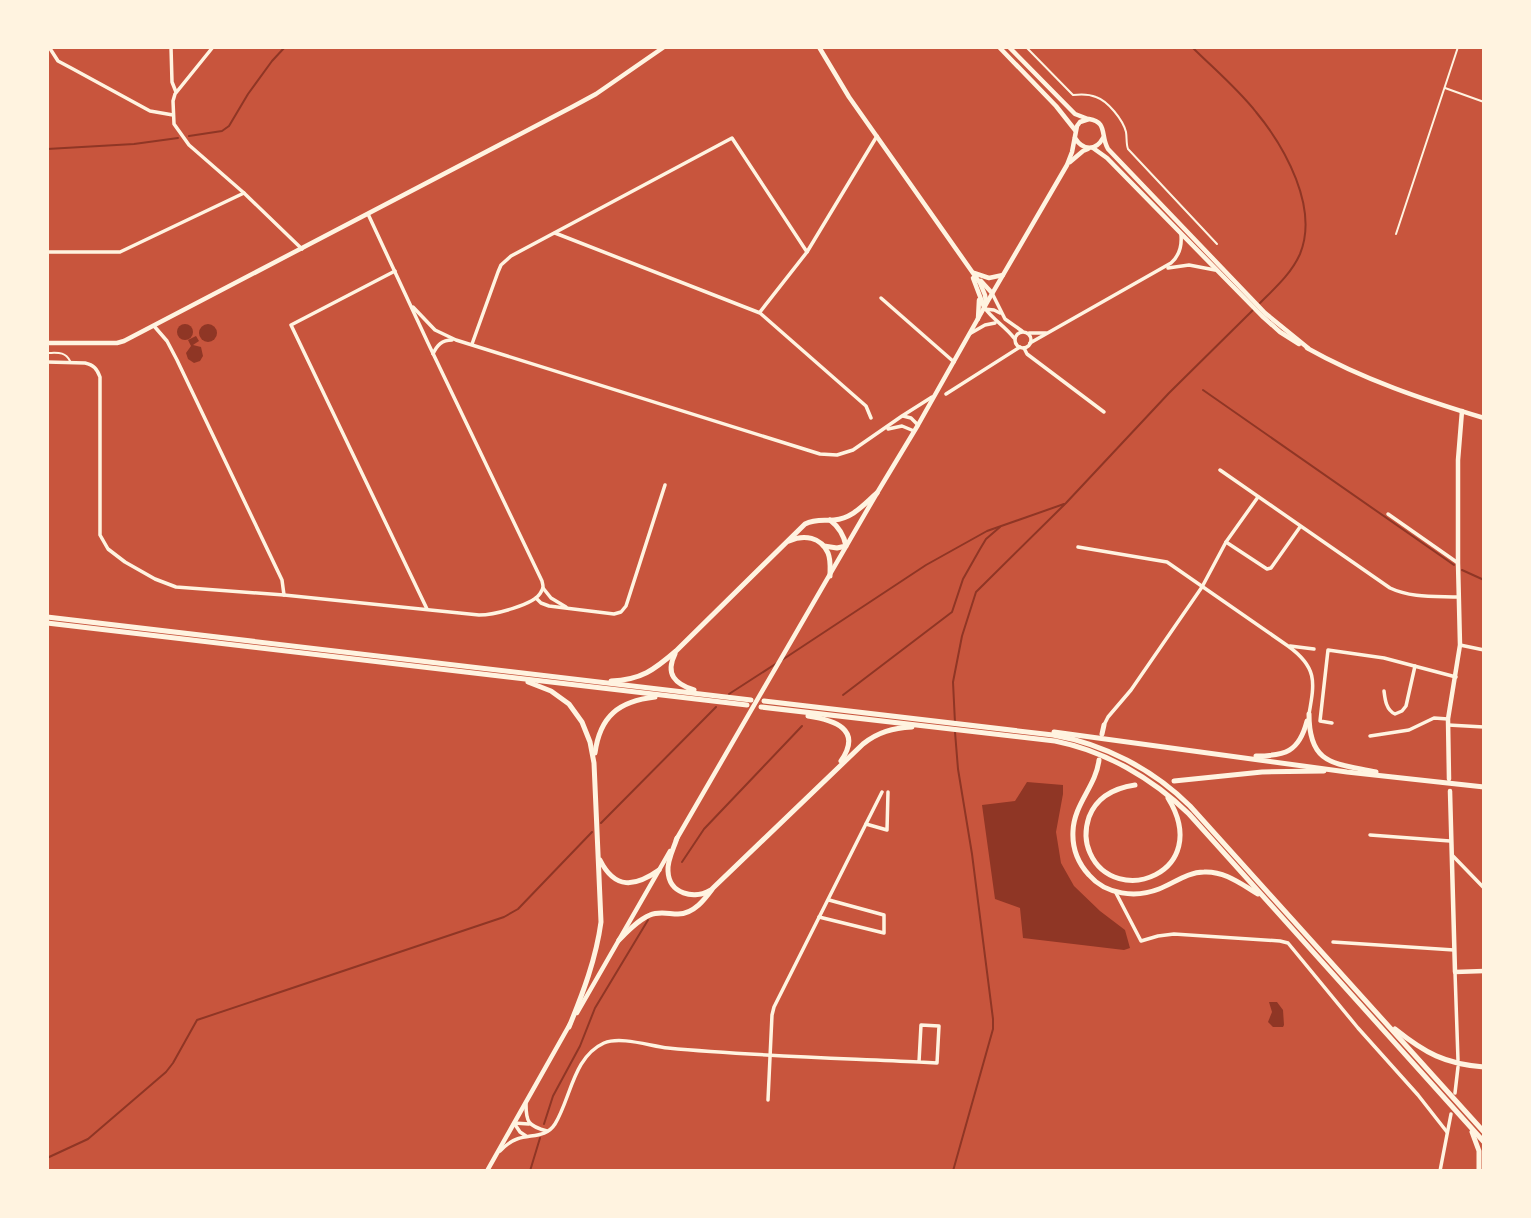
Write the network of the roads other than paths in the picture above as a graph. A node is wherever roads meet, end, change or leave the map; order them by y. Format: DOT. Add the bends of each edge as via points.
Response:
graph roads {
  1 [pos="49,47"];
  2 [pos="172,47"];
  3 [pos="213,47"];
  4 [pos="664,47"];
  5 [pos="819,47"];
  6 [pos="999,47"];
  7 [pos="1009,47"];
  8 [pos="1026,47"];
  9 [pos="1458,47"];
  10 [pos="1444,88"];
  11 [pos="176,92"];
  12 [pos="1484,102"];
  13 [pos="173,115"];
  14 [pos="1088,119"];
  15 [pos="1075,133"];
  16 [pos="877,136"];
  17 [pos="1104,137"];
  18 [pos="1091,148"];
  19 [pos="1067,165"];
  20 [pos="244,193"];
  21 [pos="368,214"];
  22 [pos="555,233"];
  23 [pos="1396,234"];
  24 [pos="1181,235"];
  25 [pos="1217,244"];
  26 [pos="302,249"];
  27 [pos="47,252"];
  28 [pos="807,252"];
  29 [pos="1218,268"];
  30 [pos="1162,269"];
  31 [pos="395,271"];
  32 [pos="970,271"];
  33 [pos="1003,275"];
  34 [pos="992,293"];
  35 [pos="979,295"];
  36 [pos="881,298"];
  37 [pos="410,303"];
  38 [pos="985,307"];
  39 [pos="760,313"];
  40 [pos="1002,314"];
  41 [pos="1264,315"];
  42 [pos="978,318"];
  43 [pos="997,323"];
  44 [pos="154,326"];
  45 [pos="1025,332"];
  46 [pos="1048,333"];
  47 [pos="969,335"];
  48 [pos="1014,339"];
  49 [pos="456,340"];
  50 [pos="47,343"];
  51 [pos="1030,343"];
  52 [pos="472,344"];
  53 [pos="1022,348"];
  54 [pos="47,353"];
  55 [pos="433,354"];
  56 [pos="47,362"];
  57 [pos="954,362"];
  58 [pos="71,363"];
  59 [pos="946,394"];
  60 [pos="934,396"];
  61 [pos="1462,411"];
  62 [pos="1104,412"];
  63 [pos="902,416"];
  64 [pos="871,418"];
  65 [pos="1484,418"];
  66 [pos="918,425"];
  67 [pos="883,431"];
  68 [pos="915,431"];
  69 [pos="1220,470"];
  70 [pos="665,485"];
  71 [pos="877,493"];
  72 [pos="1258,497"];
  73 [pos="1388,514"];
  74 [pos="830,520"];
  75 [pos="1300,527"];
  76 [pos="786,542"];
  77 [pos="1226,542"];
  78 [pos="824,546"];
  79 [pos="846,546"];
  80 [pos="1079,547"];
  81 [pos="1458,564"];
  82 [pos="830,576"];
  83 [pos="543,587"];
  84 [pos="1202,587"];
  85 [pos="284,595"];
  86 [pos="1459,597"];
  87 [pos="536,598"];
  88 [pos="427,609"];
  89 [pos="571,610"];
  90 [pos="47,617"];
  91 [pos="47,623"];
  92 [pos="1460,645"];
  93 [pos="1288,646"];
  94 [pos="1314,649"];
  95 [pos="1484,650"];
  96 [pos="676,651"];
  97 [pos="1415,666"];
  98 [pos="508,677"];
  99 [pos="1456,677"];
  100 [pos="583,680"];
  101 [pos="1384,691"];
  102 [pos="670,696"];
  103 [pos="716,696"];
  104 [pos="778,709"];
  105 [pos="1309,714"];
  106 [pos="1448,719"];
  107 [pos="1332,723"];
  108 [pos="939,724"];
  109 [pos="925,725"];
  110 [pos="1104,725"];
  111 [pos="1448,725"];
  112 [pos="1484,727"];
  113 [pos="979,729"];
  114 [pos="1027,731"];
  115 [pos="1102,734"];
  116 [pos="1370,736"];
  117 [pos="1236,756"];
  118 [pos="1099,760"];
  119 [pos="594,763"];
  120 [pos="834,771"];
  121 [pos="1347,772"];
  122 [pos="1389,776"];
  123 [pos="1449,779"];
  124 [pos="1174,781"];
  125 [pos="1135,785"];
  126 [pos="1484,787"];
  127 [pos="1450,791"];
  128 [pos="882,792"];
  129 [pos="888,792"];
  130 [pos="1165,792"];
  131 [pos="866,824"];
  132 [pos="1370,835"];
  133 [pos="677,838"];
  134 [pos="1450,841"];
  135 [pos="1451,853"];
  136 [pos="598,856"];
  137 [pos="659,870"];
  138 [pos="713,888"];
  139 [pos="1484,888"];
  140 [pos="1115,891"];
  141 [pos="1264,898"];
  142 [pos="828,900"];
  143 [pos="819,918"];
  144 [pos="619,940"];
  145 [pos="1333,942"];
  146 [pos="1454,950"];
  147 [pos="1484,971"];
  148 [pos="1455,972"];
  149 [pos="1382,1019"];
  150 [pos="569,1027"];
  151 [pos="769,1054"];
  152 [pos="1458,1060"];
  153 [pos="919,1062"];
  154 [pos="1458,1067"];
  155 [pos="1484,1067"];
  156 [pos="1455,1093"];
  157 [pos="768,1100"];
  158 [pos="526,1103"];
  159 [pos="1451,1114"];
  160 [pos="1467,1123"];
  161 [pos="514,1124"];
  162 [pos="529,1124"];
  163 [pos="547,1131"];
  164 [pos="1447,1132"];
  165 [pos="1484,1132"];
  166 [pos="527,1137"];
  167 [pos="1484,1142"];
  168 [pos="498,1152"];
  169 [pos="487,1171"];
  170 [pos="1440,1171"];
  171 [pos="1479,1171"];
  1 -- 13 [label="street" via="58,61 150,111"];
  2 -- 11 [label="street"];
  3 -- 11 [label="street"];
  4 -- 21 [label="main road" via="596,94"];
  5 -- 16 [label="main road"];
  6 -- 15 [label="main road" via="1056,106"];
  7 -- 14 [label="main road" via="1074,114"];
  8 -- 25 [label="lane" via="1073,95 1099,98 1108,105 1126,130 1128,149"];
  9 -- 10 [label="lane"];
  10 -- 12 [label="lane"];
  10 -- 23 [label="lane"];
  11 -- 13 [label="street"];
  13 -- 20 [label="street" via="189,145"];
  14 -- 15 [label="main road" via="1080,122"];
  14 -- 17 [label="main road" via="1100,123"];
  15 -- 18 [label="main road" via="1080,145"];
  15 -- 19 [label="main road"];
  16 -- 28 [label="street"];
  16 -- 32 [label="main road"];
  17 -- 18 [label="main road"];
  17 -- 29 [label="main road" via="1108,149"];
  18 -- 19 [label="main road"];
  18 -- 24 [label="main road" via="1107,158"];
  19 -- 33 [label="main road"];
  20 -- 26 [label="street"];
  20 -- 27 [label="street" via="120,252"];
  21 -- 26 [label="main road"];
  21 -- 31 [label="street"];
  22 -- 28 [label="street" via="732,138"];
  22 -- 39 [label="street"];
  22 -- 52 [label="street" via="501,265"];
  24 -- 29 [label="main road"];
  24 -- 30 [label="street" via="1176,258"];
  26 -- 44 [label="main road"];
  28 -- 39 [label="street"];
  29 -- 30 [label="street" via="1189,265"];
  29 -- 41 [label="main road"];
  29 -- 41 [label="main road"];
  30 -- 46 [label="street"];
  31 -- 37 [label="street"];
  31 -- 88 [label="street" via="291,324"];
  32 -- 33 [label="main road" via="993,278"];
  32 -- 34 [label="main road"];
  32 -- 35 [label="main road"];
  32 -- 38 [label="main road" via="984,292"];
  33 -- 34 [label="main road"];
  34 -- 38 [label="main road"];
  34 -- 40 [label="street"];
  35 -- 38 [label="main road"];
  35 -- 42 [label="main road"];
  36 -- 57 [label="street"];
  37 -- 49 [label="street" via="435,330"];
  37 -- 55 [label="street"];
  38 -- 40 [label="street"];
  38 -- 42 [label="main road"];
  38 -- 43 [label="street"];
  39 -- 64 [label="street" via="866,406"];
  40 -- 45 [label="street"];
  41 -- 61 [label="main road" via="1308,348 1349,369"];
  42 -- 47 [label="main road"];
  43 -- 47 [label="street"];
  43 -- 48 [label="street"];
  44 -- 50 [label="main road" via="120,342"];
  44 -- 85 [label="street" via="172,350 282,580"];
  45 -- 46 [label="street"];
  45 -- 48 [label="street"];
  45 -- 51 [label="street"];
  46 -- 51 [label="street"];
  47 -- 57 [label="main road"];
  48 -- 53 [label="street"];
  49 -- 52 [label="street"];
  49 -- 55 [label="street" via="439,344"];
  51 -- 53 [label="street"];
  52 -- 67 [label="street" via="820,454 849,452"];
  53 -- 59 [label="street"];
  53 -- 62 [label="street"];
  54 -- 58 [label="lane" via="64,353"];
  55 -- 83 [label="street"];
  56 -- 58 [label="street"];
  57 -- 60 [label="main road"];
  58 -- 85 [label="street" via="90,364 100,377 100,531 108,549 176,587"];
  60 -- 63 [label="street"];
  60 -- 66 [label="main road"];
  61 -- 65 [label="main road"];
  61 -- 81 [label="main road"];
  63 -- 66 [label="street"];
  63 -- 67 [label="street"];
  66 -- 68 [label="main road"];
  67 -- 68 [label="street" via="902,426"];
  68 -- 71 [label="main road"];
  69 -- 72 [label="street"];
  70 -- 89 [label="street" via="626,606 614,614"];
  71 -- 74 [label="highway" via="848,517"];
  71 -- 79 [label="main road"];
  72 -- 75 [label="street"];
  72 -- 77 [label="street"];
  73 -- 81 [label="street"];
  74 -- 76 [label="highway" via="805,524"];
  74 -- 79 [label="highway"];
  75 -- 77 [label="street" via="1272,568"];
  75 -- 86 [label="street" via="1396,591"];
  76 -- 78 [label="highway" via="806,537"];
  76 -- 96 [label="highway"];
  77 -- 84 [label="street"];
  78 -- 79 [label="highway"];
  78 -- 82 [label="highway"];
  79 -- 82 [label="main road"];
  80 -- 84 [label="street" via="1167,562"];
  81 -- 86 [label="main road"];
  82 -- 133 [label="main road"];
  83 -- 87 [label="street"];
  83 -- 89 [label="street" via="556,603"];
  84 -- 93 [label="street"];
  84 -- 110 [label="street"];
  85 -- 88 [label="street"];
  86 -- 92 [label="main road"];
  87 -- 88 [label="street" via="491,615"];
  87 -- 89 [label="street" via="545,605"];
  90 -- 100 [label="highway"];
  91 -- 98 [label="highway"];
  92 -- 95 [label="street"];
  92 -- 99 [label="main road"];
  93 -- 94 [label="street"];
  93 -- 105 [label="street" via="1309,666"];
  96 -- 100 [label="highway" via="650,672 633,678"];
  96 -- 103 [label="highway" via="671,667 675,680"];
  97 -- 99 [label="street"];
  97 -- 101 [label="street" via="1402,711 1390,712"];
  97 -- 107 [label="street" via="1328,650 1320,721"];
  98 -- 102 [label="highway"];
  98 -- 119 [label="highway" via="546,689 569,704 585,727"];
  99 -- 106 [label="main road"];
  100 -- 103 [label="highway"];
  102 -- 103 [label="highway" via="749,702"];
  102 -- 119 [label="highway" via="632,701 613,713 598,734"];
  104 -- 108 [label="highway" via="763,704"];
  104 -- 109 [label="highway"];
  104 -- 120 [label="highway" via="831,720 842,727 848,747"];
  105 -- 117 [label="highway" via="1301,738 1290,751 1277,756"];
  105 -- 122 [label="highway" via="1311,737 1323,758"];
  106 -- 111 [label="main road"];
  106 -- 116 [label="street" via="1434,718 1409,730"];
  108 -- 109 [label="highway"];
  108 -- 113 [label="highway"];
  109 -- 120 [label="highway" via="880,733"];
  110 -- 115 [label="highway"];
  111 -- 112 [label="street"];
  111 -- 123 [label="main road"];
  113 -- 114 [label="highway"];
  113 -- 130 [label="highway" via="1076,746 1113,761"];
  114 -- 117 [label="highway" via="1082,734"];
  114 -- 149 [label="highway" via="1096,746 1174,791"];
  117 -- 121 [label="highway"];
  118 -- 140 [label="highway" via="1077,810 1073,843 1087,873"];
  119 -- 136 [label="highway"];
  120 -- 138 [label="highway"];
  121 -- 122 [label="highway"];
  121 -- 124 [label="highway" via="1262,772"];
  122 -- 126 [label="highway"];
  125 -- 130 [label="highway" via="1103,797 1087,825 1093,858 1121,879 1153,876 1178,850 1180,824"];
  127 -- 134 [label="main road"];
  128 -- 131 [label="street"];
  129 -- 131 [label="street" via="887,830"];
  130 -- 141 [label="highway"];
  131 -- 142 [label="street"];
  132 -- 134 [label="street"];
  133 -- 137 [label="main road"];
  133 -- 138 [label="highway" via="668,870 674,886 693,895"];
  134 -- 135 [label="main road"];
  135 -- 139 [label="street"];
  135 -- 146 [label="main road"];
  136 -- 137 [label="highway" via="611,877 625,883 644,880"];
  136 -- 150 [label="highway" via="598,941"];
  137 -- 144 [label="main road"];
  138 -- 144 [label="highway" via="691,910 651,915"];
  140 -- 141 [label="highway" via="1146,893 1209,872 1227,876"];
  140 -- 164 [label="street" via="1141,941 1174,934 1288,943"];
  141 -- 160 [label="highway"];
  142 -- 143 [label="street"];
  142 -- 143 [label="street" via="884,915 884,933"];
  143 -- 151 [label="street" via="772,1015"];
  144 -- 150 [label="main road"];
  145 -- 146 [label="street"];
  146 -- 148 [label="main road"];
  147 -- 148 [label="main road"];
  148 -- 152 [label="street"];
  149 -- 155 [label="highway" via="1439,1058"];
  149 -- 165 [label="highway"];
  150 -- 158 [label="main road"];
  151 -- 153 [label="street"];
  151 -- 157 [label="street"];
  151 -- 163 [label="street" via="604,1043 588,1055 561,1113"];
  153 -- 153 [label="street" via="937,1063 939,1026 921,1025"];
  154 -- 156 [label="street"];
  158 -- 161 [label="main road"];
  158 -- 162 [label="street"];
  159 -- 164 [label="street"];
  160 -- 167 [label="highway"];
  160 -- 171 [label="highway" via="1479,1151"];
  161 -- 162 [label="street"];
  161 -- 166 [label="street"];
  161 -- 168 [label="main road"];
  162 -- 163 [label="street"];
  163 -- 166 [label="street"];
  164 -- 170 [label="street"];
  166 -- 168 [label="street" via="512,1140"];
  168 -- 169 [label="main road"];
}
